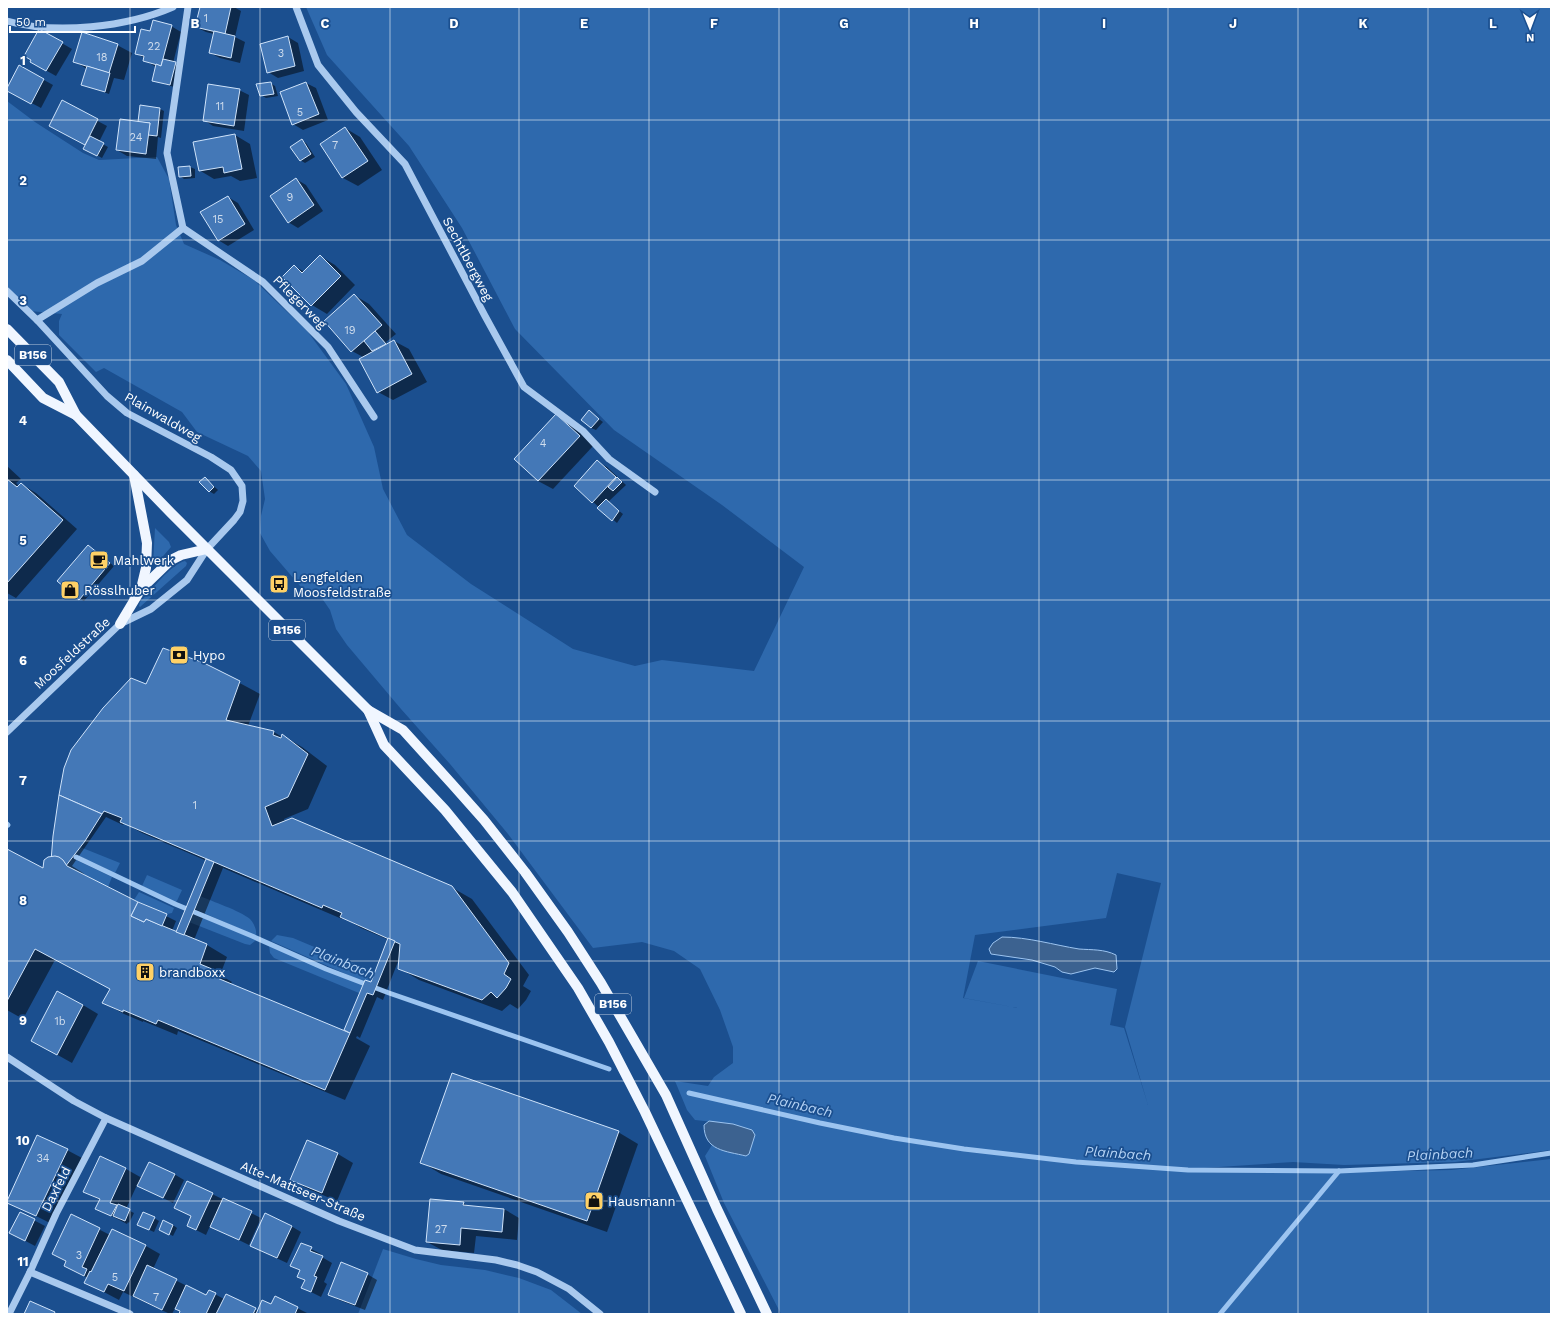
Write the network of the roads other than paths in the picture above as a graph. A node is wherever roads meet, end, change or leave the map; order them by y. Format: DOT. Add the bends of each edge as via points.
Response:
graph roads {
  1 [pos="173,7"];
  2 [pos="188,7"];
  3 [pos="296,7"];
  4 [pos="7,21"];
  5 [pos="183,228"];
  6 [pos="7,291"];
  7 [pos="37,320"];
  8 [pos="7,328"];
  9 [pos="7,360"];
  10 [pos="76,415"];
  11 [pos="374,417"];
  12 [pos="134,475"];
  13 [pos="655,492"];
  14 [pos="207,549"];
  15 [pos="141,589"];
  16 [pos="120,624"];
  17 [pos="368,710"];
  18 [pos="7,732"];
  19 [pos="7,1057"];
  20 [pos="106,1118"];
  21 [pos="30,1272"];
  22 [pos="9,1314"];
  23 [pos="130,1314"];
  24 [pos="600,1314"];
  25 [pos="741,1314"];
  26 [pos="767,1314"];
  1 -- 4 [label="street" via="124,22 76,28"];
  2 -- 5 [label="street" via="168,154"];
  3 -- 13 [label="street, Sechtlbergweg" via="318,64 356,112 405,164 524,387 583,431 609,459"];
  5 -- 7 [label="street" via="142,261 97,283"];
  5 -- 11 [label="street, Pflegerweg" via="263,282 328,347"];
  6 -- 7 [label="street, Plainwaldweg"];
  7 -- 14 [label="street, Plainwaldweg" via="107,396 127,412 231,470 242,486 243,501 240,512"];
  8 -- 10 [label="main road, B156" via="59,382"];
  9 -- 10 [label="main road, B156" via="43,398"];
  10 -- 12 [label="main road, B156"];
  12 -- 14 [label="main road, B156"];
  12 -- 15 [label="main road" via="148,543"];
  14 -- 15 [label="main road" via="171,560"];
  14 -- 16 [label="street, Moosfeldstraße" via="187,580 151,609"];
  14 -- 17 [label="main road, B156"];
  15 -- 16 [label="main road"];
  16 -- 18 [label="street, Moosfeldstraße"];
  17 -- 25 [label="main road, B156" via="384,745 445,810 512,892 578,988 645,1112"];
  17 -- 26 [label="main road, B156" via="403,730 452,784 525,872 568,932 601,983 666,1095"];
  19 -- 20 [label="street, Alte-Mattseer-Straße" via="74,1101"];
  20 -- 21 [label="street, Daxfeld" via="56,1214"];
  20 -- 24 [label="street, Alte-Mattseer-Straße" via="339,1221 416,1250 517,1264 570,1290"];
  21 -- 22 [label="street, Daxfeld"];
  21 -- 23 [label="street"];
}
